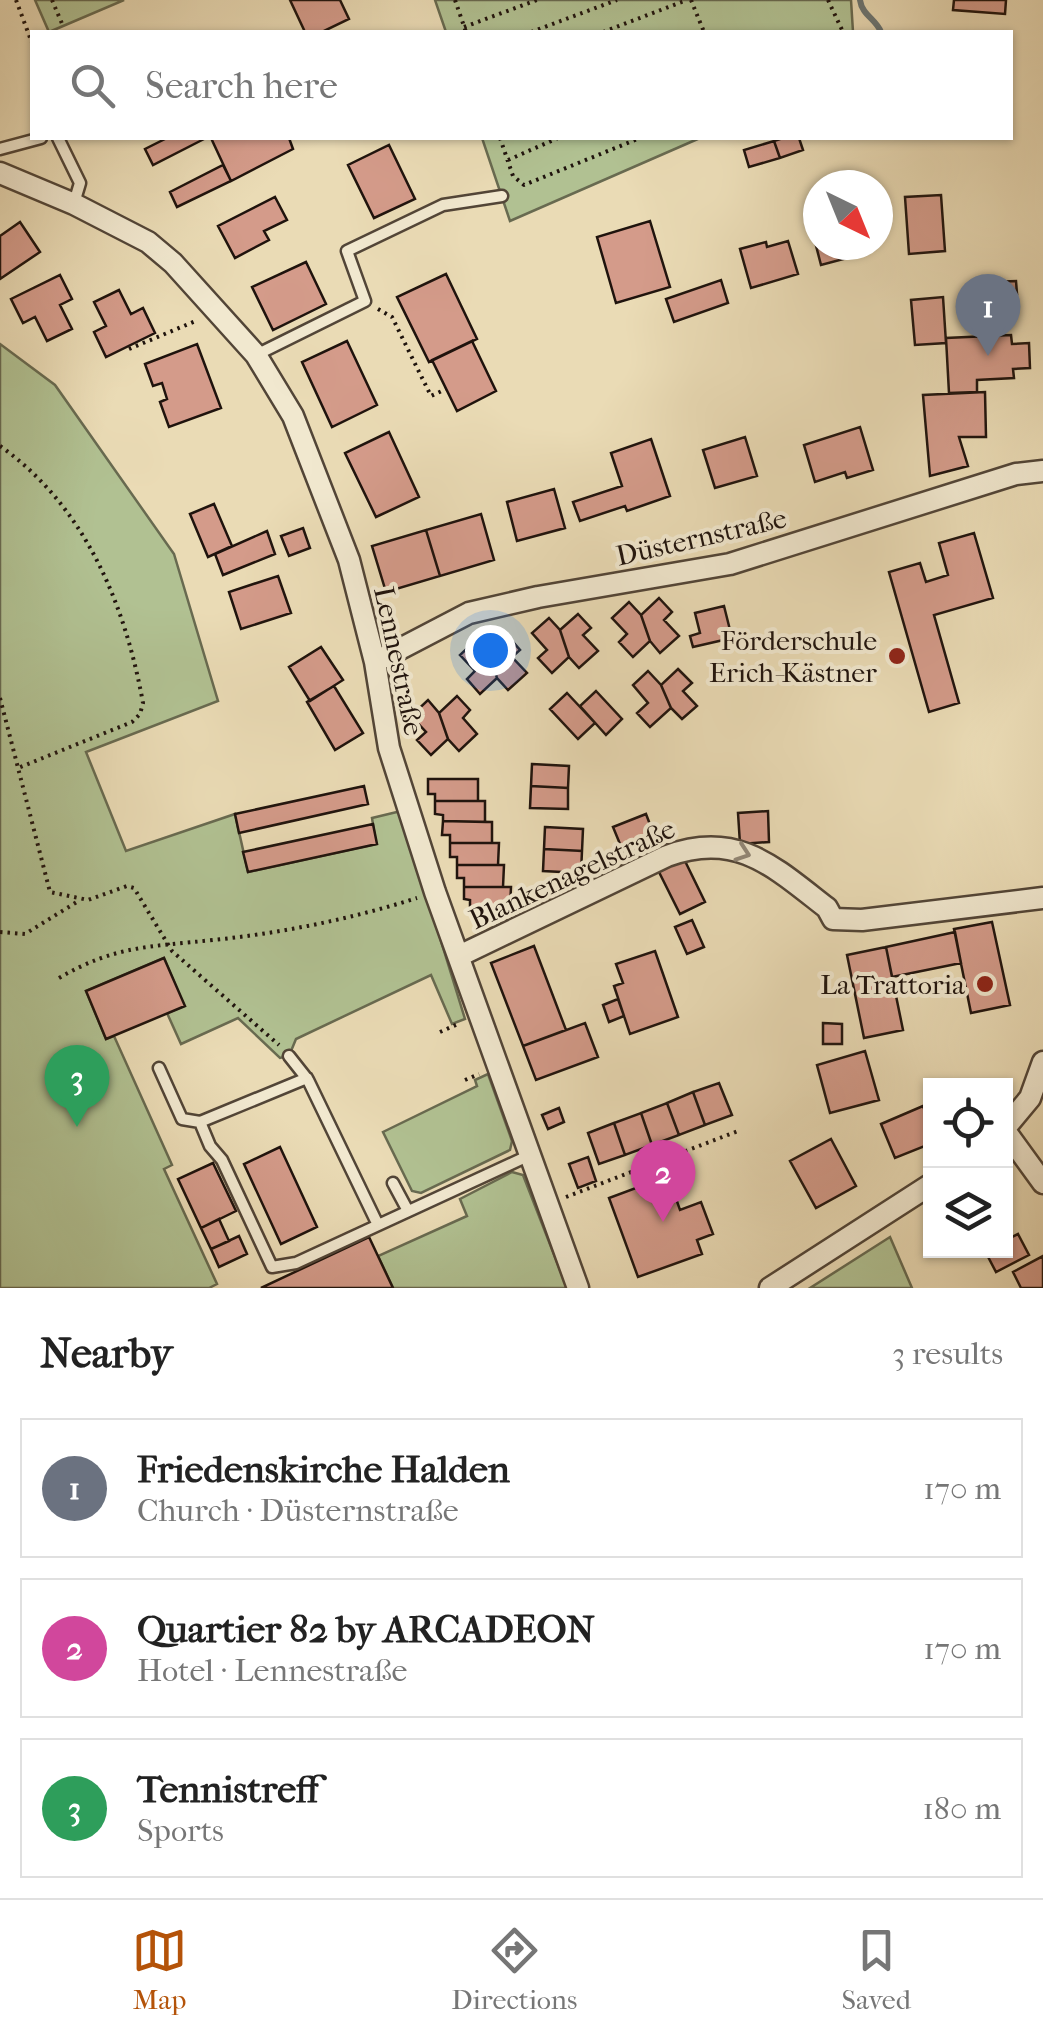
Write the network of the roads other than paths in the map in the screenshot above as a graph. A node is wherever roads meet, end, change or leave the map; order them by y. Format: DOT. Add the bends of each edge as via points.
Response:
graph roads {
  1 [pos="34,140"];
  2 [pos="59,140"];
  3 [pos="0,149"];
  4 [pos="0,173"];
  5 [pos="502,196"];
  6 [pos="74,204"];
  7 [pos="256,355"];
  8 [pos="1043,471"];
  9 [pos="375,662"];
  10 [pos="1043,898"];
  11 [pos="459,956"];
  12 [pos="290,1056"];
  13 [pos="1043,1062"];
  14 [pos="158,1068"];
  15 [pos="307,1078"];
  16 [pos="1013,1121"];
  17 [pos="200,1122"];
  18 [pos="1013,1140"];
  19 [pos="531,1155"];
  20 [pos="393,1183"];
  21 [pos="1043,1183"];
  22 [pos="923,1190"];
  23 [pos="408,1211"];
  24 [pos="378,1225"];
  25 [pos="578,1288"];
  26 [pos="770,1288"];
  1 -- 3 [label="lane"];
  2 -- 6 [label="lane" via="80,183"];
  4 -- 6 [label="street, Lennestraße"];
  5 -- 7 [label="lane" via="443,205 347,251 366,302"];
  6 -- 7 [label="street, Lennestraße" via="148,242"];
  7 -- 9 [label="street, Lennestraße" via="308,452 348,560"];
  8 -- 9 [label="street, Düsternstraße" via="730,564 469,613"];
  9 -- 11 [label="street, Lennestraße" via="389,748"];
  11 -- 10 [label="street, Blankenagelstraße, one-way" via="666,856 707,846 767,862 833,919"];
  11 -- 19 [label="street, Lennestraße"];
  12 -- 15 [label="lane"];
  13 -- 16 [label="street"];
  14 -- 17 [label="lane" via="182,1119"];
  15 -- 17 [label="lane"];
  15 -- 24 [label="lane"];
  17 -- 24 [label="lane" via="272,1266 296,1263"];
  18 -- 21 [label="street"];
  19 -- 23 [label="lane"];
  19 -- 25 [label="street, Lennestraße"];
  20 -- 23 [label="lane"];
  22 -- 26 [label="street"];
  23 -- 24 [label="lane"];
}
